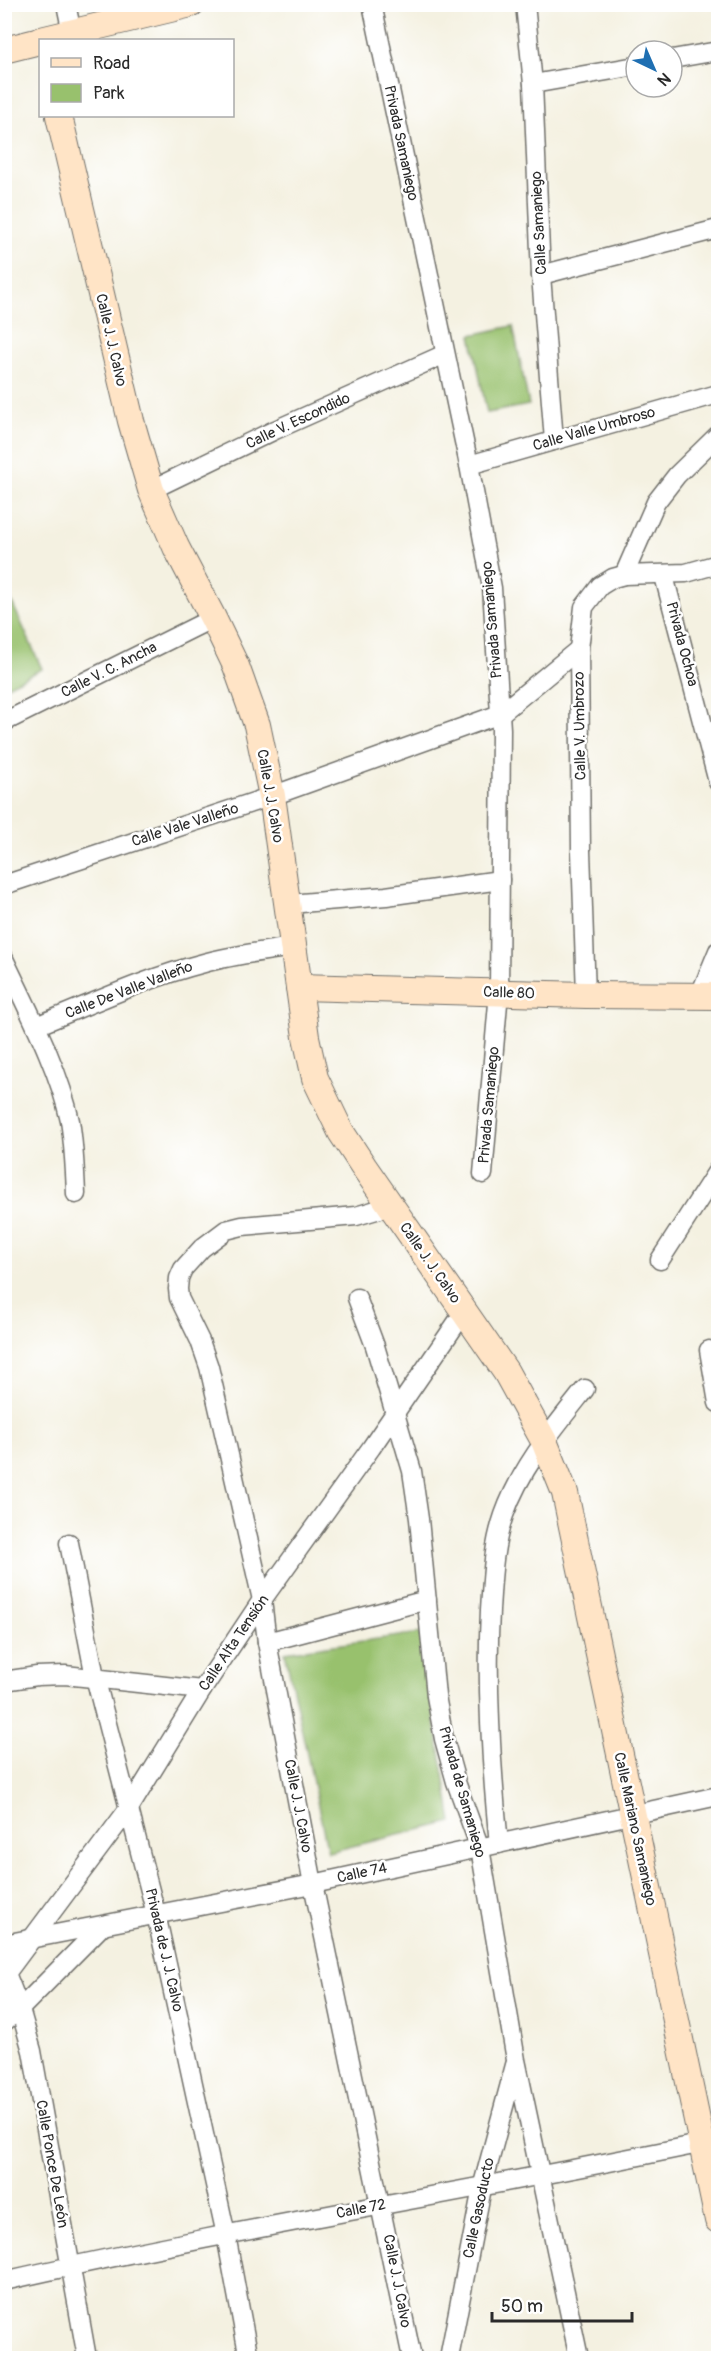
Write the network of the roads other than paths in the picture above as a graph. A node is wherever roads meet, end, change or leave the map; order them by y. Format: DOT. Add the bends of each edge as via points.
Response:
graph roads {
  1 [pos="66,4"];
  2 [pos="191,4"];
  3 [pos="372,4"];
  4 [pos="525,4"];
  5 [pos="72,33"];
  6 [pos="45,39"];
  7 [pos="39,41"];
  8 [pos="4,50"];
  9 [pos="718,51"];
  10 [pos="684,57"];
  11 [pos="624,68"];
  12 [pos="533,84"];
  13 [pos="59,117"];
  14 [pos="718,229"];
  15 [pos="541,275"];
  16 [pos="445,354"];
  17 [pos="718,393"];
  18 [pos="718,435"];
  19 [pos="554,441"];
  20 [pos="469,465"];
  21 [pos="151,490"];
  22 [pos="718,564"];
  23 [pos="624,575"];
  24 [pos="664,576"];
  25 [pos="213,618"];
  26 [pos="579,649"];
  27 [pos="500,714"];
  28 [pos="4,722"];
  29 [pos="718,782"];
  30 [pos="272,796"];
  31 [pos="500,880"];
  32 [pos="4,885"];
  33 [pos="288,904"];
  34 [pos="294,947"];
  35 [pos="718,951"];
  36 [pos="4,959"];
  37 [pos="299,987"];
  38 [pos="499,992"];
  39 [pos="586,995"];
  40 [pos="709,997"];
  41 [pos="36,1026"];
  42 [pos="718,1170"];
  43 [pos="483,1174"];
  44 [pos="76,1194"];
  45 [pos="390,1206"];
  46 [pos="660,1260"];
  47 [pos="357,1298"];
  48 [pos="464,1312"];
  49 [pos="709,1350"];
  50 [pos="585,1389"];
  51 [pos="718,1404"];
  52 [pos="396,1413"];
  53 [pos="544,1441"];
  54 [pos="69,1543"];
  55 [pos="262,1600"];
  56 [pos="427,1600"];
  57 [pos="267,1642"];
  58 [pos="95,1677"];
  59 [pos="4,1681"];
  60 [pos="202,1690"];
  61 [pos="718,1796"];
  62 [pos="130,1807"];
  63 [pos="631,1813"];
  64 [pos="499,1844"];
  65 [pos="480,1848"];
  66 [pos="313,1884"];
  67 [pos="156,1914"];
  68 [pos="102,1926"];
  69 [pos="32,1939"];
  70 [pos="4,1944"];
  71 [pos="5,1974"];
  72 [pos="20,2009"];
  73 [pos="4,2022"];
  74 [pos="516,2060"];
  75 [pos="710,2142"];
  76 [pos="540,2177"];
  77 [pos="482,2188"];
  78 [pos="382,2205"];
  79 [pos="718,2220"];
  80 [pos="226,2235"];
  81 [pos="70,2266"];
  82 [pos="4,2281"];
  83 [pos="87,2358"];
  84 [pos="249,2358"];
  85 [pos="412,2358"];
  86 [pos="449,2358"];
  87 [pos="579,2358"];
  1 -- 5 [label="street"];
  2 -- 5 [label="street"];
  3 -- 16 [label="street, Privada Samaniego"];
  4 -- 12 [label="street, Calle Samaniego"];
  5 -- 6 [label="street"];
  7 -- 8 [label="street"];
  9 -- 10 [label="street"];
  11 -- 12 [label="street"];
  12 -- 15 [label="street, Calle Samaniego"];
  13 -- 21 [label="street, Calle J. J. Calvo" via="123,389"];
  14 -- 15 [label="street"];
  15 -- 19 [label="street, Calle Samaniego"];
  16 -- 20 [label="street, Privada Samaniego"];
  16 -- 21 [label="street, Calle V. Escondido"];
  17 -- 19 [label="street, Calle Valle Umbroso"];
  18 -- 23 [label="street" via="656,502"];
  19 -- 20 [label="street, Calle Valle Umbroso"];
  20 -- 27 [label="street, Privada Samaniego" via="492,588"];
  21 -- 25 [label="street, Calle J. J. Calvo"];
  22 -- 24 [label="street"];
  23 -- 24 [label="street"];
  23 -- 26 [label="street, Calle V. Umbrozo" via="613,578 591,596 581,619"];
  24 -- 29 [label="street, Privada Ochoa"];
  25 -- 28 [label="street, Calle V. C. Ancha"];
  25 -- 30 [label="street, Calle J. J. Calvo" via="248,696"];
  26 -- 27 [label="street, Calle Vale Valleño"];
  26 -- 39 [label="street, Calle V. Umbrozo"];
  27 -- 30 [label="street, Calle Vale Valleño"];
  27 -- 31 [label="street, Privada Samaniego"];
  30 -- 32 [label="street, Calle Vale Valleño"];
  30 -- 33 [label="street, Calle J. J. Calvo"];
  31 -- 33 [label="street" via="386,896"];
  31 -- 38 [label="street, Privada Samaniego"];
  33 -- 34 [label="street, Calle J. J. Calvo"];
  34 -- 37 [label="street, Calle J. J. Calvo"];
  34 -- 41 [label="street, Calle De Valle Valleño" via="249,953 158,977"];
  35 -- 40 [label="street"];
  36 -- 41 [label="street"];
  37 -- 38 [label="street, Calle 80"];
  37 -- 45 [label="street, Calle J. J. Calvo" via="315,1078 341,1132"];
  38 -- 39 [label="street, Calle 80"];
  38 -- 43 [label="street, Privada Samaniego"];
  39 -- 40 [label="street, Calle 80"];
  41 -- 44 [label="street" via="64,1098 74,1150"];
  42 -- 46 [label="street"];
  45 -- 48 [label="street, Calle J. J. Calvo"];
  45 -- 55 [label="street, Calle J. J. Calvo" via="356,1216 226,1230 190,1260 179,1278 179,1298 209,1366"];
  47 -- 52 [label="street, Privada de Samaniego"];
  48 -- 52 [label="street, Calle Alta Tensión"];
  48 -- 53 [label="street, Calle J. J. Calvo" via="506,1372"];
  49 -- 51 [label="street"];
  50 -- 53 [label="street"];
  52 -- 55 [label="street, Calle Alta Tensión"];
  52 -- 56 [label="street, Privada de Samaniego" via="412,1471"];
  53 -- 63 [label="street, Calle Mariano Samaniego" via="569,1508"];
  53 -- 64 [label="street, Privada de Samaniego" via="523,1474 503,1518 493,1569 488,1688"];
  54 -- 58 [label="street, Privada de J. J. Calvo"];
  55 -- 57 [label="street, Calle J. J. Calvo"];
  55 -- 60 [label="street, Calle Alta Tensión"];
  56 -- 57 [label="street"];
  56 -- 65 [label="street, Privada de Samaniego" via="444,1739"];
  57 -- 66 [label="street, Calle J. J. Calvo"];
  58 -- 59 [label="street" via="46,1676"];
  58 -- 60 [label="street"];
  58 -- 62 [label="street, Privada de J. J. Calvo"];
  60 -- 62 [label="street, Calle Alta Tensión"];
  61 -- 63 [label="street, Calle 74"];
  62 -- 67 [label="street, Privada de J. J. Calvo"];
  62 -- 69 [label="street, Calle Alta Tensión"];
  63 -- 64 [label="street, Calle 74"];
  63 -- 75 [label="street, Calle Mariano Samaniego"];
  64 -- 65 [label="street, Calle 74"];
  65 -- 66 [label="street, Calle 74"];
  65 -- 74 [label="street, Privada de Samaniego"];
  66 -- 67 [label="street, Calle 74"];
  66 -- 78 [label="street, Calle J. J. Calvo"];
  67 -- 68 [label="street, Calle 74"];
  67 -- 80 [label="street, Privada de J. J. Calvo"];
  68 -- 69 [label="street, Calle 74"];
  68 -- 72 [label="street"];
  69 -- 70 [label="street, Calle 74"];
  69 -- 71 [label="street, Calle Alta Tensión"];
  71 -- 72 [label="street, Calle Ponce De León"];
  72 -- 73 [label="street"];
  72 -- 81 [label="street, Calle Ponce De León" via="32,2051"];
  74 -- 76 [label="street, Privada de Samaniego"];
  74 -- 77 [label="street, Calle Gasoducto"];
  75 -- 76 [label="street, Calle 72"];
  75 -- 79 [label="street, Calle Mariano Samaniego"];
  76 -- 77 [label="street, Calle 72"];
  76 -- 87 [label="street, Privada de Samaniego"];
  77 -- 78 [label="street, Calle 72"];
  77 -- 86 [label="street, Calle Gasoducto"];
  78 -- 80 [label="street, Calle 72"];
  78 -- 85 [label="street, Calle J. J. Calvo"];
  80 -- 81 [label="street, Calle 72"];
  80 -- 84 [label="street, Privada de J. J. Calvo"];
  81 -- 82 [label="street, Calle 72"];
  81 -- 83 [label="street, Calle Ponce De León"];
}
